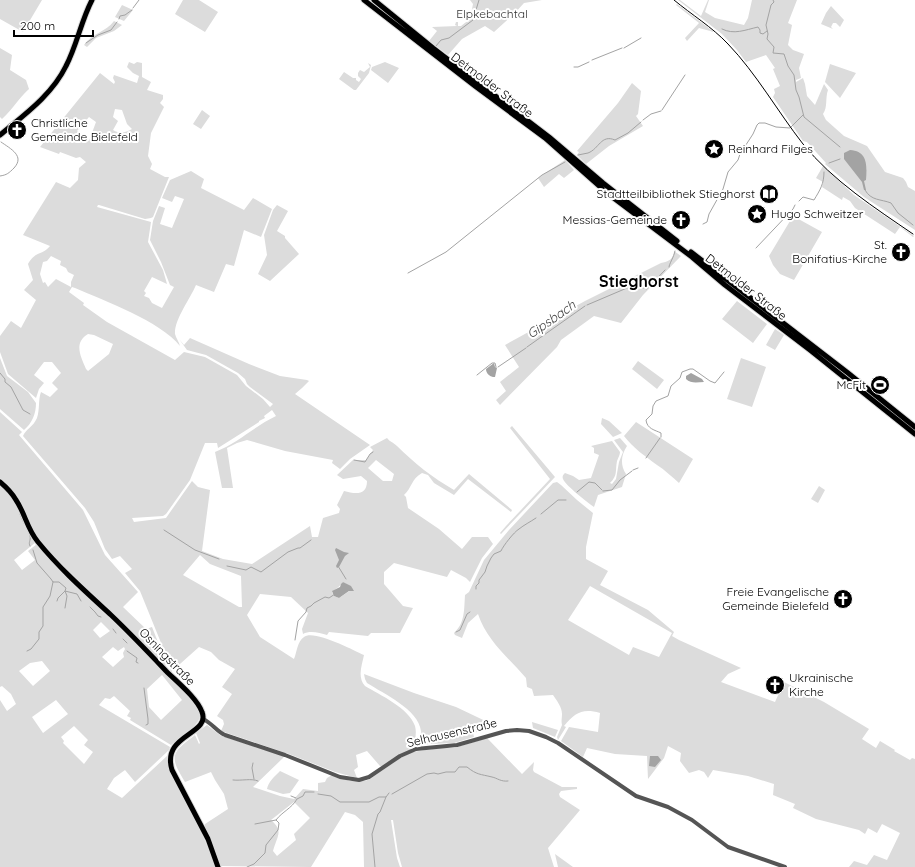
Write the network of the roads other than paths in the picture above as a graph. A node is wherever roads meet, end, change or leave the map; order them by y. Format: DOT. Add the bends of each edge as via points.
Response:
graph roads {
  1 [pos="92,0"];
  2 [pos="364,0"];
  3 [pos="374,0"];
  4 [pos="371,5"];
  5 [pos="442,57"];
  6 [pos="0,135"];
  7 [pos="866,391"];
  8 [pos="915,427"];
  9 [pos="915,434"];
  10 [pos="0,482"];
  11 [pos="203,719"];
  12 [pos="218,867"];
  13 [pos="785,867"];
  1 -- 6 [label="main road" via="62,74 36,104"];
  2 -- 4 [label="main road, Detmolder Straße"];
  3 -- 4 [label="main road"];
  3 -- 5 [label="main road, Detmolder Straße"];
  4 -- 5 [label="main road, Detmolder Straße"];
  5 -- 7 [label="main road, Detmolder Straße" via="686,252"];
  7 -- 8 [label="main road, Detmolder Straße"];
  7 -- 9 [label="main road, Detmolder Straße"];
  10 -- 11 [label="main road, Osningstraße" via="16,500 28,527 42,547 192,698 202,712"];
  11 -- 12 [label="main road" via="197,728 176,744 171,752 170,761 172,770 208,839"];
  11 -- 13 [label="street, Selhausenstraße" via="226,735 340,777 359,780 369,777 400,756 416,749 456,745 506,731 532,732 558,743 636,796 668,807 692,820 728,847"];
}
